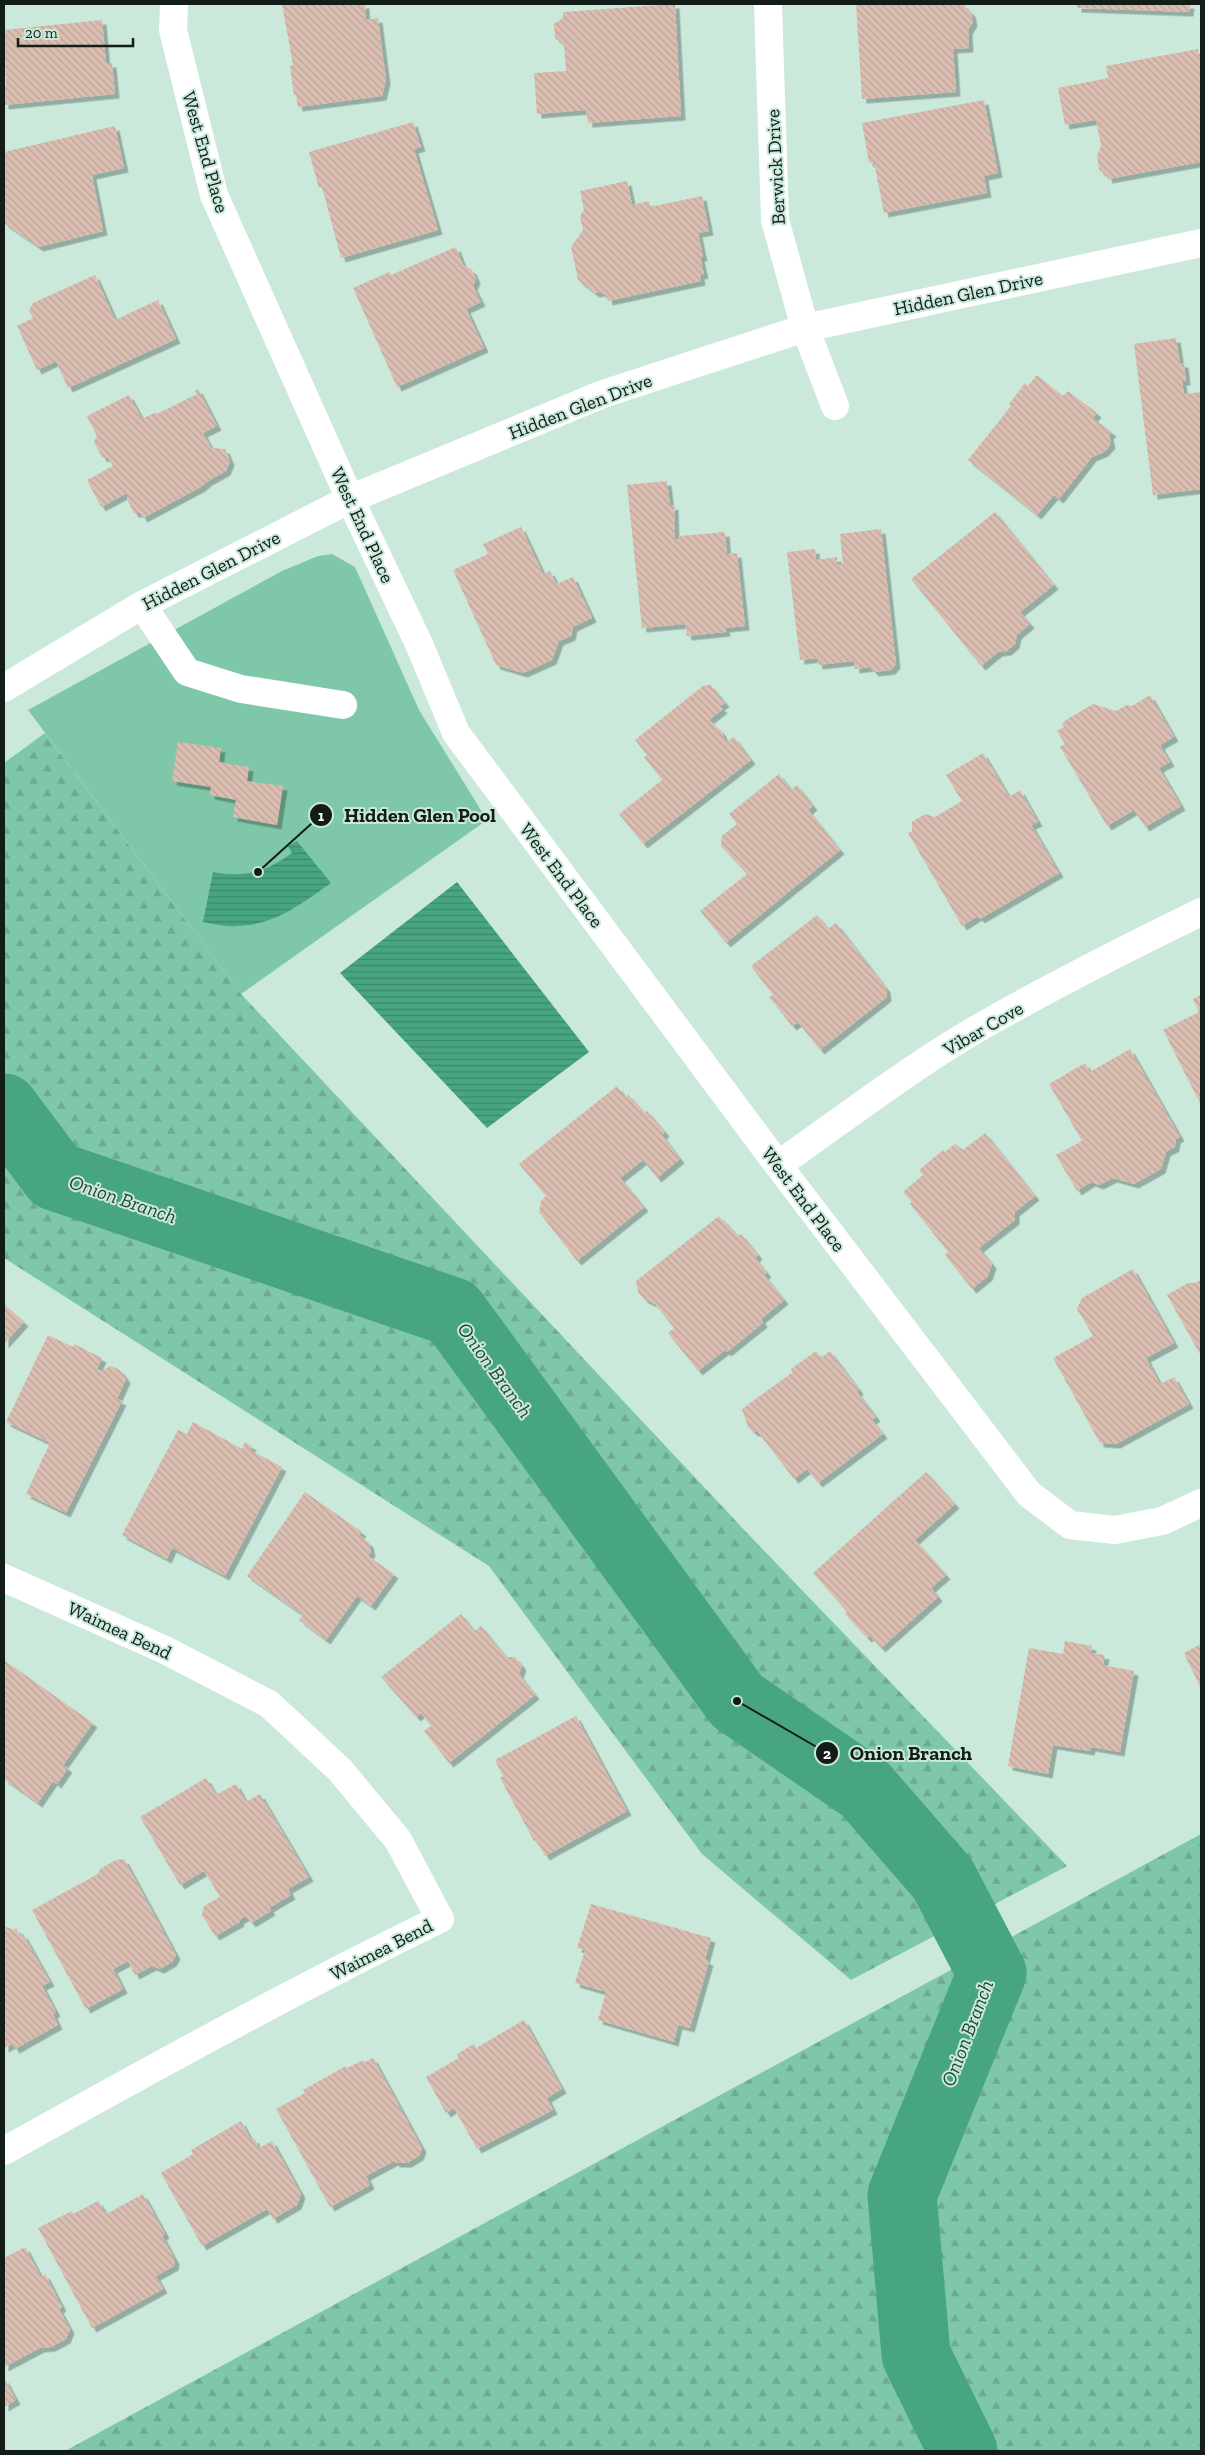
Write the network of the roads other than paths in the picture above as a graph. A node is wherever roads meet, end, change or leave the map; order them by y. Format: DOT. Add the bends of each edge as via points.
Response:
graph roads {
  1 [pos="174,4"];
  2 [pos="768,4"];
  3 [pos="1201,243"];
  4 [pos="805,328"];
  5 [pos="836,406"];
  6 [pos="350,499"];
  7 [pos="142,604"];
  8 [pos="4,688"];
  9 [pos="343,705"];
  10 [pos="1201,912"];
  11 [pos="778,1165"];
  12 [pos="1201,1503"];
  13 [pos="4,1578"];
  14 [pos="4,2151"];
  1 -- 6 [label="street, West End Place" via="173,30 214,195"];
  2 -- 4 [label="street, Berwick Drive" via="775,220"];
  3 -- 4 [label="street, Hidden Glen Drive"];
  4 -- 5 [label="street, Berwick Drive"];
  4 -- 6 [label="street, Hidden Glen Drive" via="603,394"];
  6 -- 7 [label="street, Hidden Glen Drive"];
  6 -- 11 [label="street, West End Place" via="419,644 456,733"];
  7 -- 8 [label="street, Hidden Glen Drive"];
  7 -- 9 [label="street" via="187,672 241,689"];
  10 -- 11 [label="street, Vibar Cove" via="981,1027"];
  11 -- 12 [label="street, West End Place" via="1029,1494 1070,1525 1115,1530 1162,1521"];
  13 -- 14 [label="street, Waimea Bend" via="166,1650 270,1704 340,1770 398,1840 440,1919 368,1954"];
}
